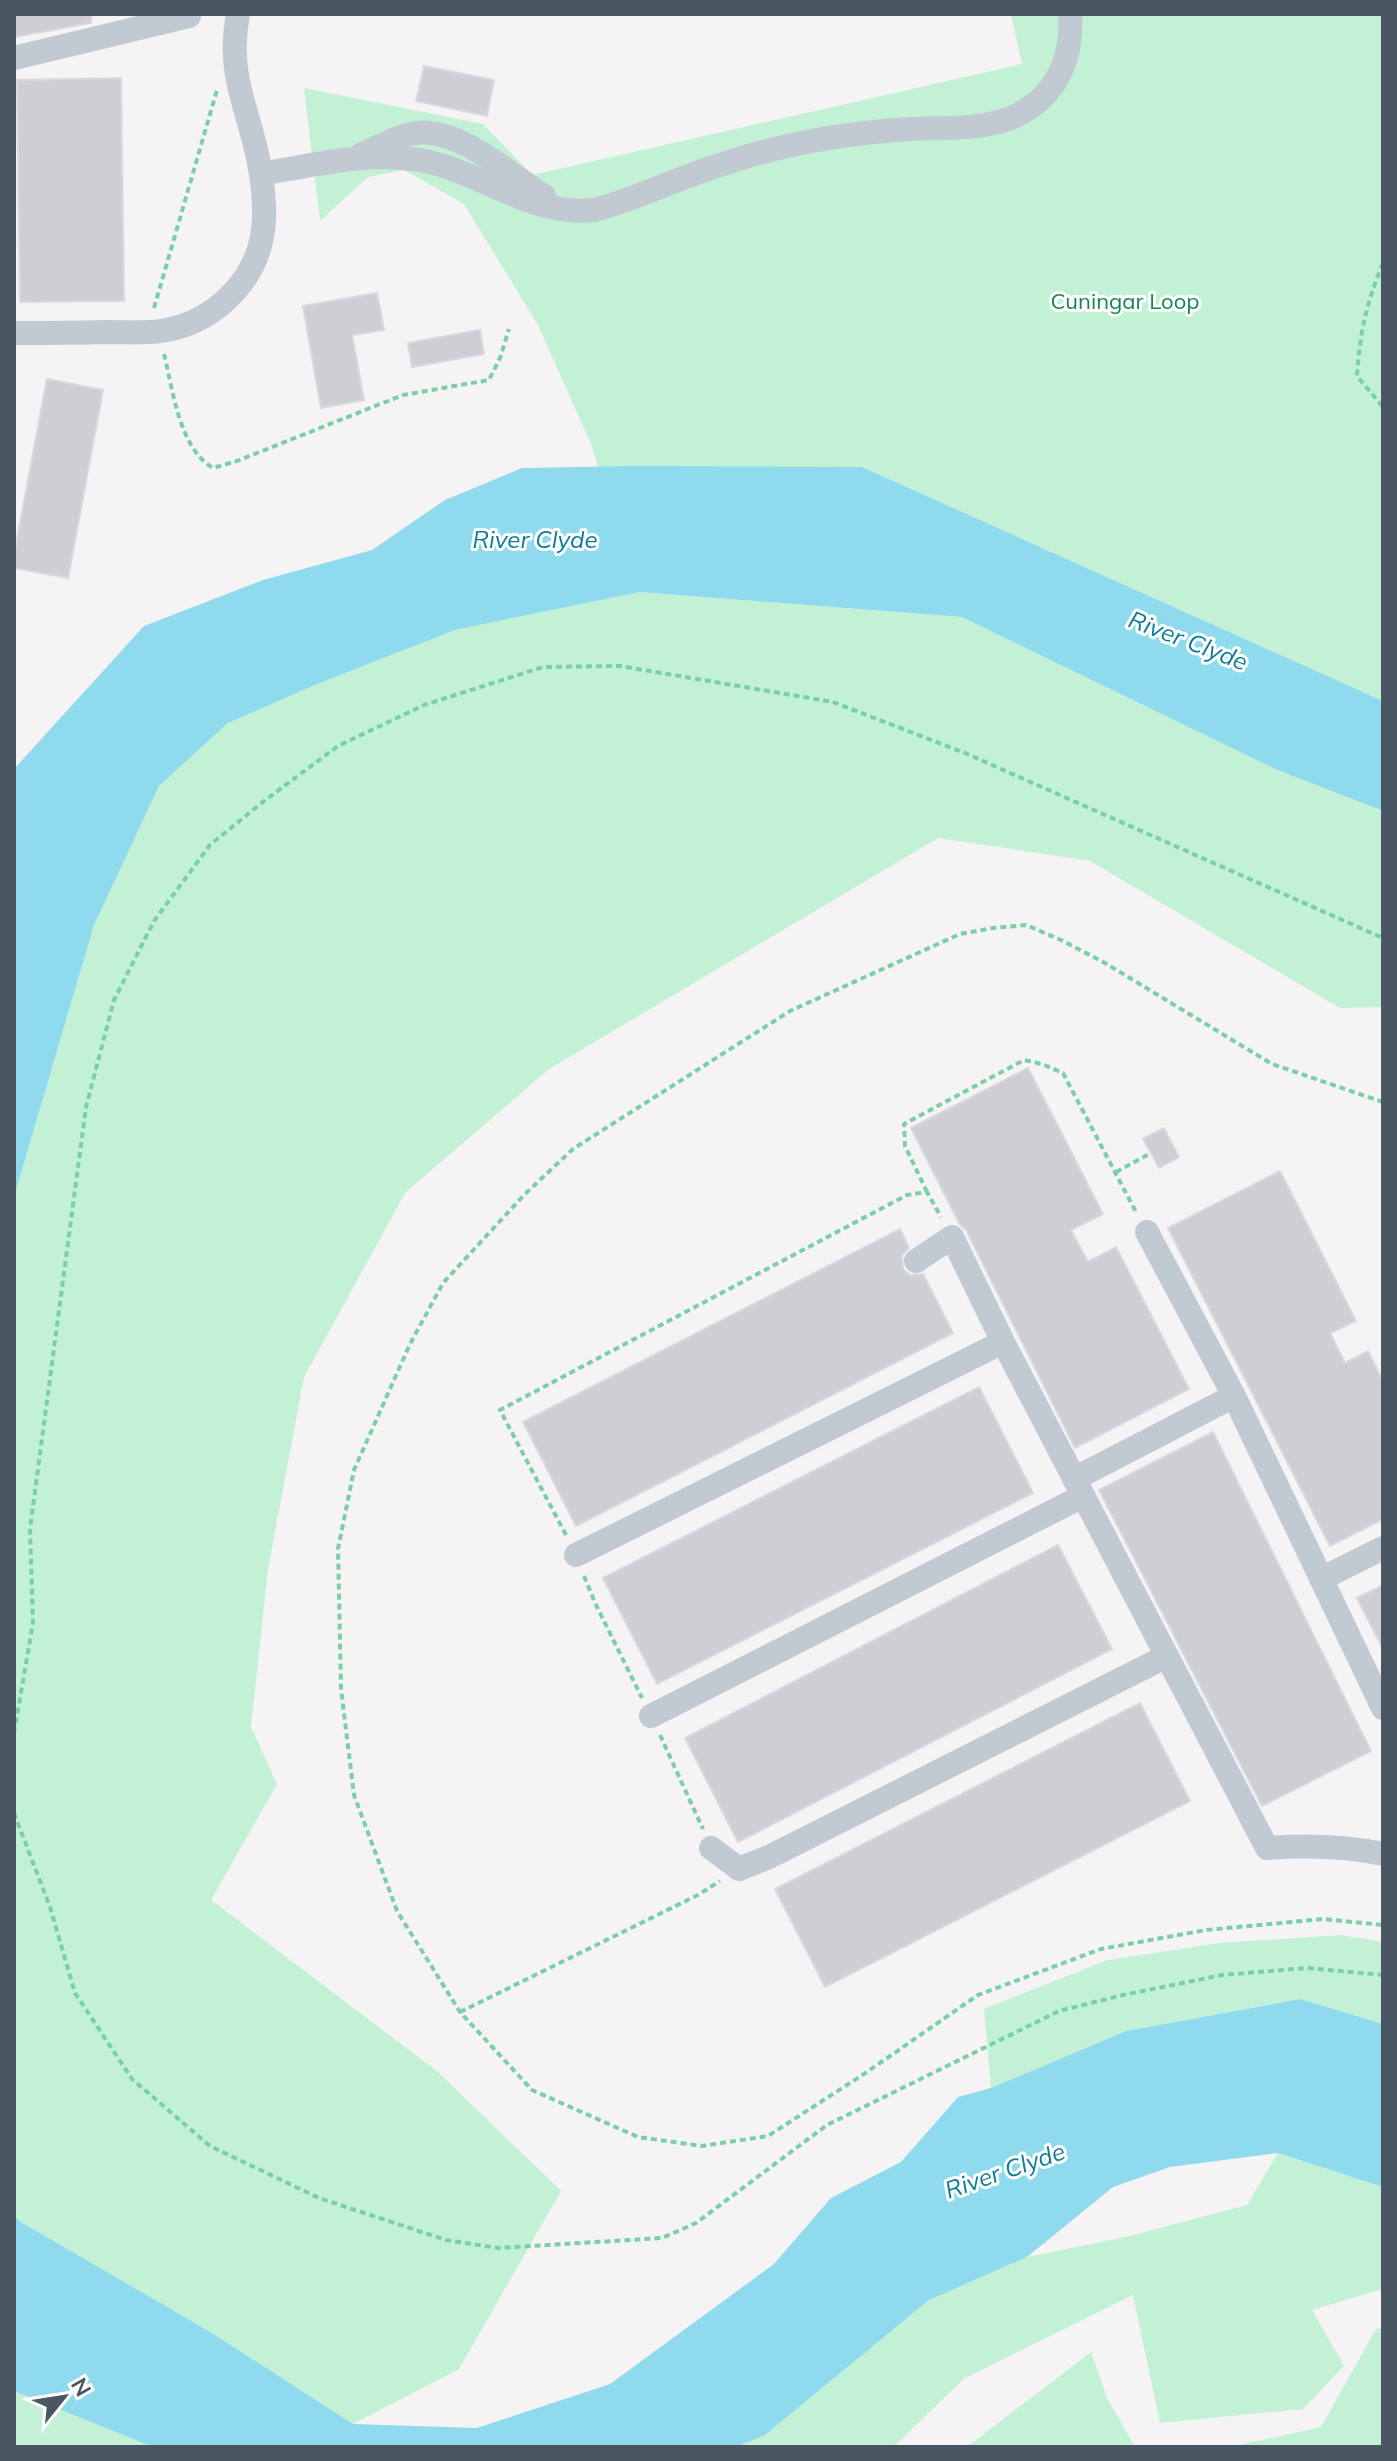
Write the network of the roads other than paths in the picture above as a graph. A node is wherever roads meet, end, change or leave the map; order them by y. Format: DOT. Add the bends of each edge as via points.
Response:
graph roads {
  1 [pos="238,14"];
  2 [pos="1070,14"];
  3 [pos="189,16"];
  4 [pos="14,58"];
  5 [pos="261,174"];
  6 [pos="14,333"];
  7 [pos="1147,1232"];
  8 [pos="916,1261"];
  9 [pos="1003,1342"];
  10 [pos="1234,1396"];
  11 [pos="1079,1487"];
  12 [pos="1383,1548"];
  13 [pos="576,1555"];
  14 [pos="1321,1579"];
  15 [pos="1167,1656"];
  16 [pos="1383,1708"];
  17 [pos="651,1716"];
  18 [pos="711,1848"];
  19 [pos="1383,1854"];
  1 -- 5 [label="street" via="235,69"];
  2 -- 5 [label="street" via="1060,75 1046,94 1014,117 789,146 718,165 602,208 568,211 531,202 423,160 353,158"];
  3 -- 4 [label="street"];
  5 -- 6 [label="street" via="262,238 243,282 210,312 153,332"];
  7 -- 10 [label="street"];
  8 -- 9 [label="street" via="952,1237"];
  9 -- 11 [label="street"];
  9 -- 13 [label="street"];
  10 -- 11 [label="street"];
  10 -- 14 [label="street"];
  11 -- 15 [label="street"];
  11 -- 17 [label="street"];
  12 -- 14 [label="street"];
  14 -- 16 [label="street"];
  15 -- 18 [label="street" via="769,1857 739,1869"];
  15 -- 19 [label="street" via="1267,1848"];
}
